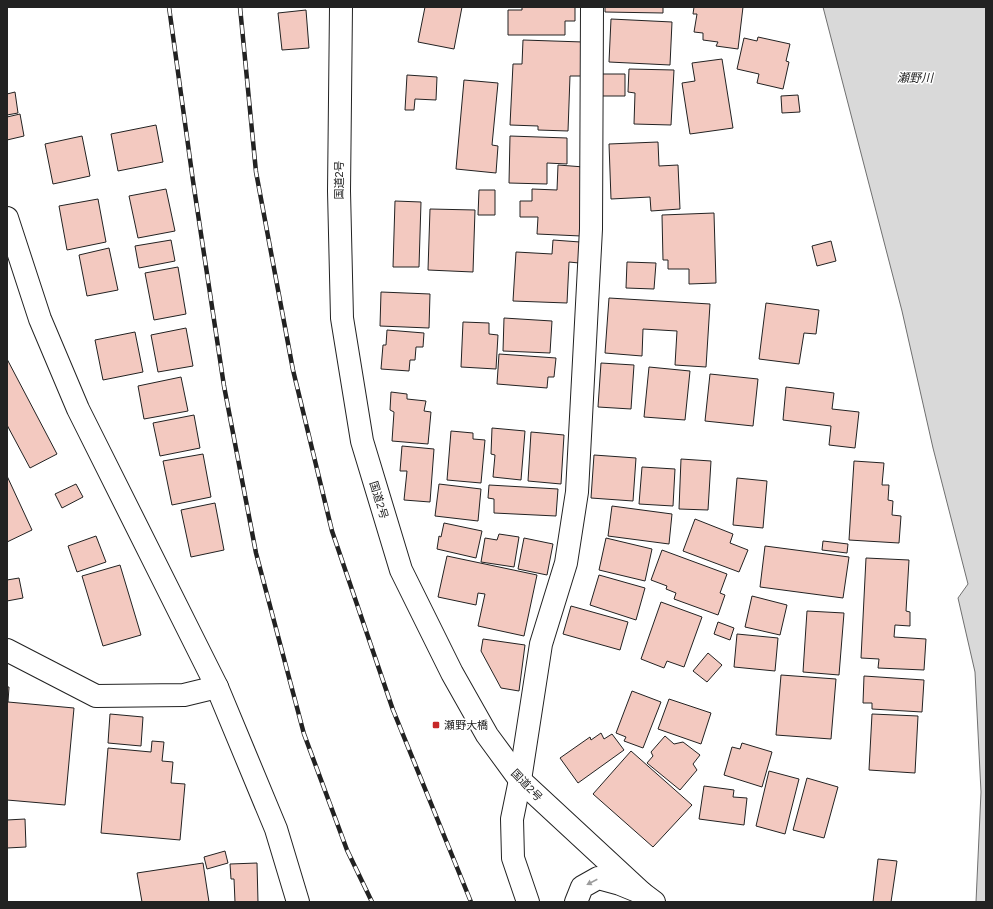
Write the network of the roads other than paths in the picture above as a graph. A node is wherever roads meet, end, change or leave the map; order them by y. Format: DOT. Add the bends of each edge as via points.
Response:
graph roads {
  1 [pos="341,7"];
  2 [pos="592,7"];
  3 [pos="7,218"];
  4 [pos="7,650"];
  5 [pos="217,687"];
  6 [pos="520,780"];
  7 [pos="648,898"];
  8 [pos="298,902"];
  9 [pos="528,902"];
  10 [pos="576,902"];
  1 -- 6 [label="main road, 国道2号" via="339,192 342,318 362,441 401,570 486,735"];
  2 -- 6 [label="main road" via="591,229 577,492 566,563 541,644"];
  3 -- 5 [label="main road" via="40,319 78,409"];
  4 -- 5 [label="main road" via="96,696 184,695"];
  5 -- 8 [label="main road" via="276,829"];
  6 -- 7 [label="main road, 国道2号"];
  6 -- 9 [label="main road" via="512,819 513,858"];
  7 -- 10 [label="main road, one-way" via="620,884 598,878 582,887"];
}
